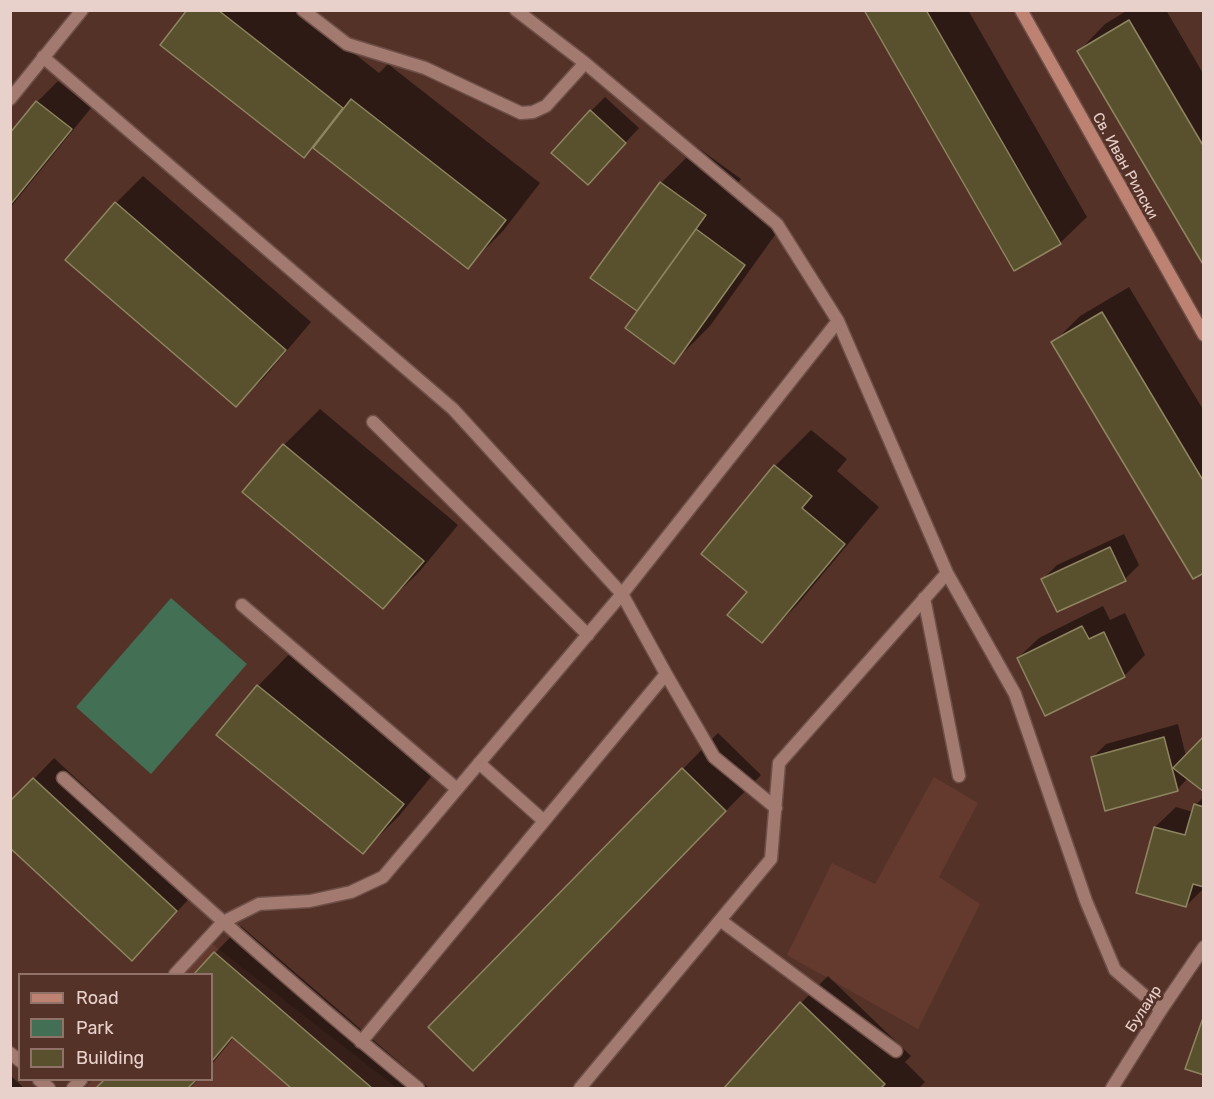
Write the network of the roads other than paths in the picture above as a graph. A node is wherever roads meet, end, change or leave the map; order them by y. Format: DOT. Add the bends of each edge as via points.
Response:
graph roads {
  1 [pos="82,10"];
  2 [pos="303,10"];
  3 [pos="516,10"];
  4 [pos="1021,10"];
  5 [pos="43,57"];
  6 [pos="585,63"];
  7 [pos="10,99"];
  8 [pos="838,321"];
  9 [pos="1203,335"];
  10 [pos="373,422"];
  11 [pos="947,573"];
  12 [pos="622,594"];
  13 [pos="924,598"];
  14 [pos="242,605"];
  15 [pos="588,635"];
  16 [pos="666,674"];
  17 [pos="480,763"];
  18 [pos="959,776"];
  19 [pos="63,778"];
  20 [pos="458,789"];
  21 [pos="776,808"];
  22 [pos="544,821"];
  23 [pos="720,920"];
  24 [pos="223,922"];
  25 [pos="1203,947"];
  26 [pos="177,973"];
  27 [pos="1161,1010"];
  28 [pos="361,1042"];
  29 [pos="897,1051"];
  30 [pos="418,1089"];
  31 [pos="580,1089"];
  32 [pos="1112,1089"];
  1 -- 5 [label="street"];
  2 -- 6 [label="street" via="347,44 424,68 521,113 546,106"];
  3 -- 6 [label="street"];
  4 -- 9 [label="street, Св. Иван Рилски"];
  5 -- 7 [label="street"];
  5 -- 12 [label="street" via="453,409"];
  6 -- 8 [label="street" via="777,224"];
  8 -- 11 [label="street"];
  8 -- 12 [label="street"];
  10 -- 15 [label="street"];
  11 -- 13 [label="street"];
  11 -- 27 [label="street" via="1014,694 1086,901 1115,970"];
  12 -- 15 [label="street"];
  12 -- 16 [label="street"];
  13 -- 18 [label="street"];
  13 -- 21 [label="street" via="779,763"];
  14 -- 20 [label="street"];
  15 -- 17 [label="street"];
  16 -- 21 [label="street" via="714,758"];
  16 -- 22 [label="street"];
  17 -- 20 [label="street"];
  17 -- 22 [label="street"];
  19 -- 24 [label="street"];
  20 -- 24 [label="street" via="383,877 351,892 310,901 259,904"];
  21 -- 23 [label="street" via="771,859"];
  22 -- 28 [label="street"];
  23 -- 29 [label="street"];
  23 -- 31 [label="street"];
  24 -- 26 [label="street"];
  24 -- 28 [label="street"];
  25 -- 27 [label="street, Булаир"];
  27 -- 32 [label="street, Булаир"];
  28 -- 30 [label="street"];
}
